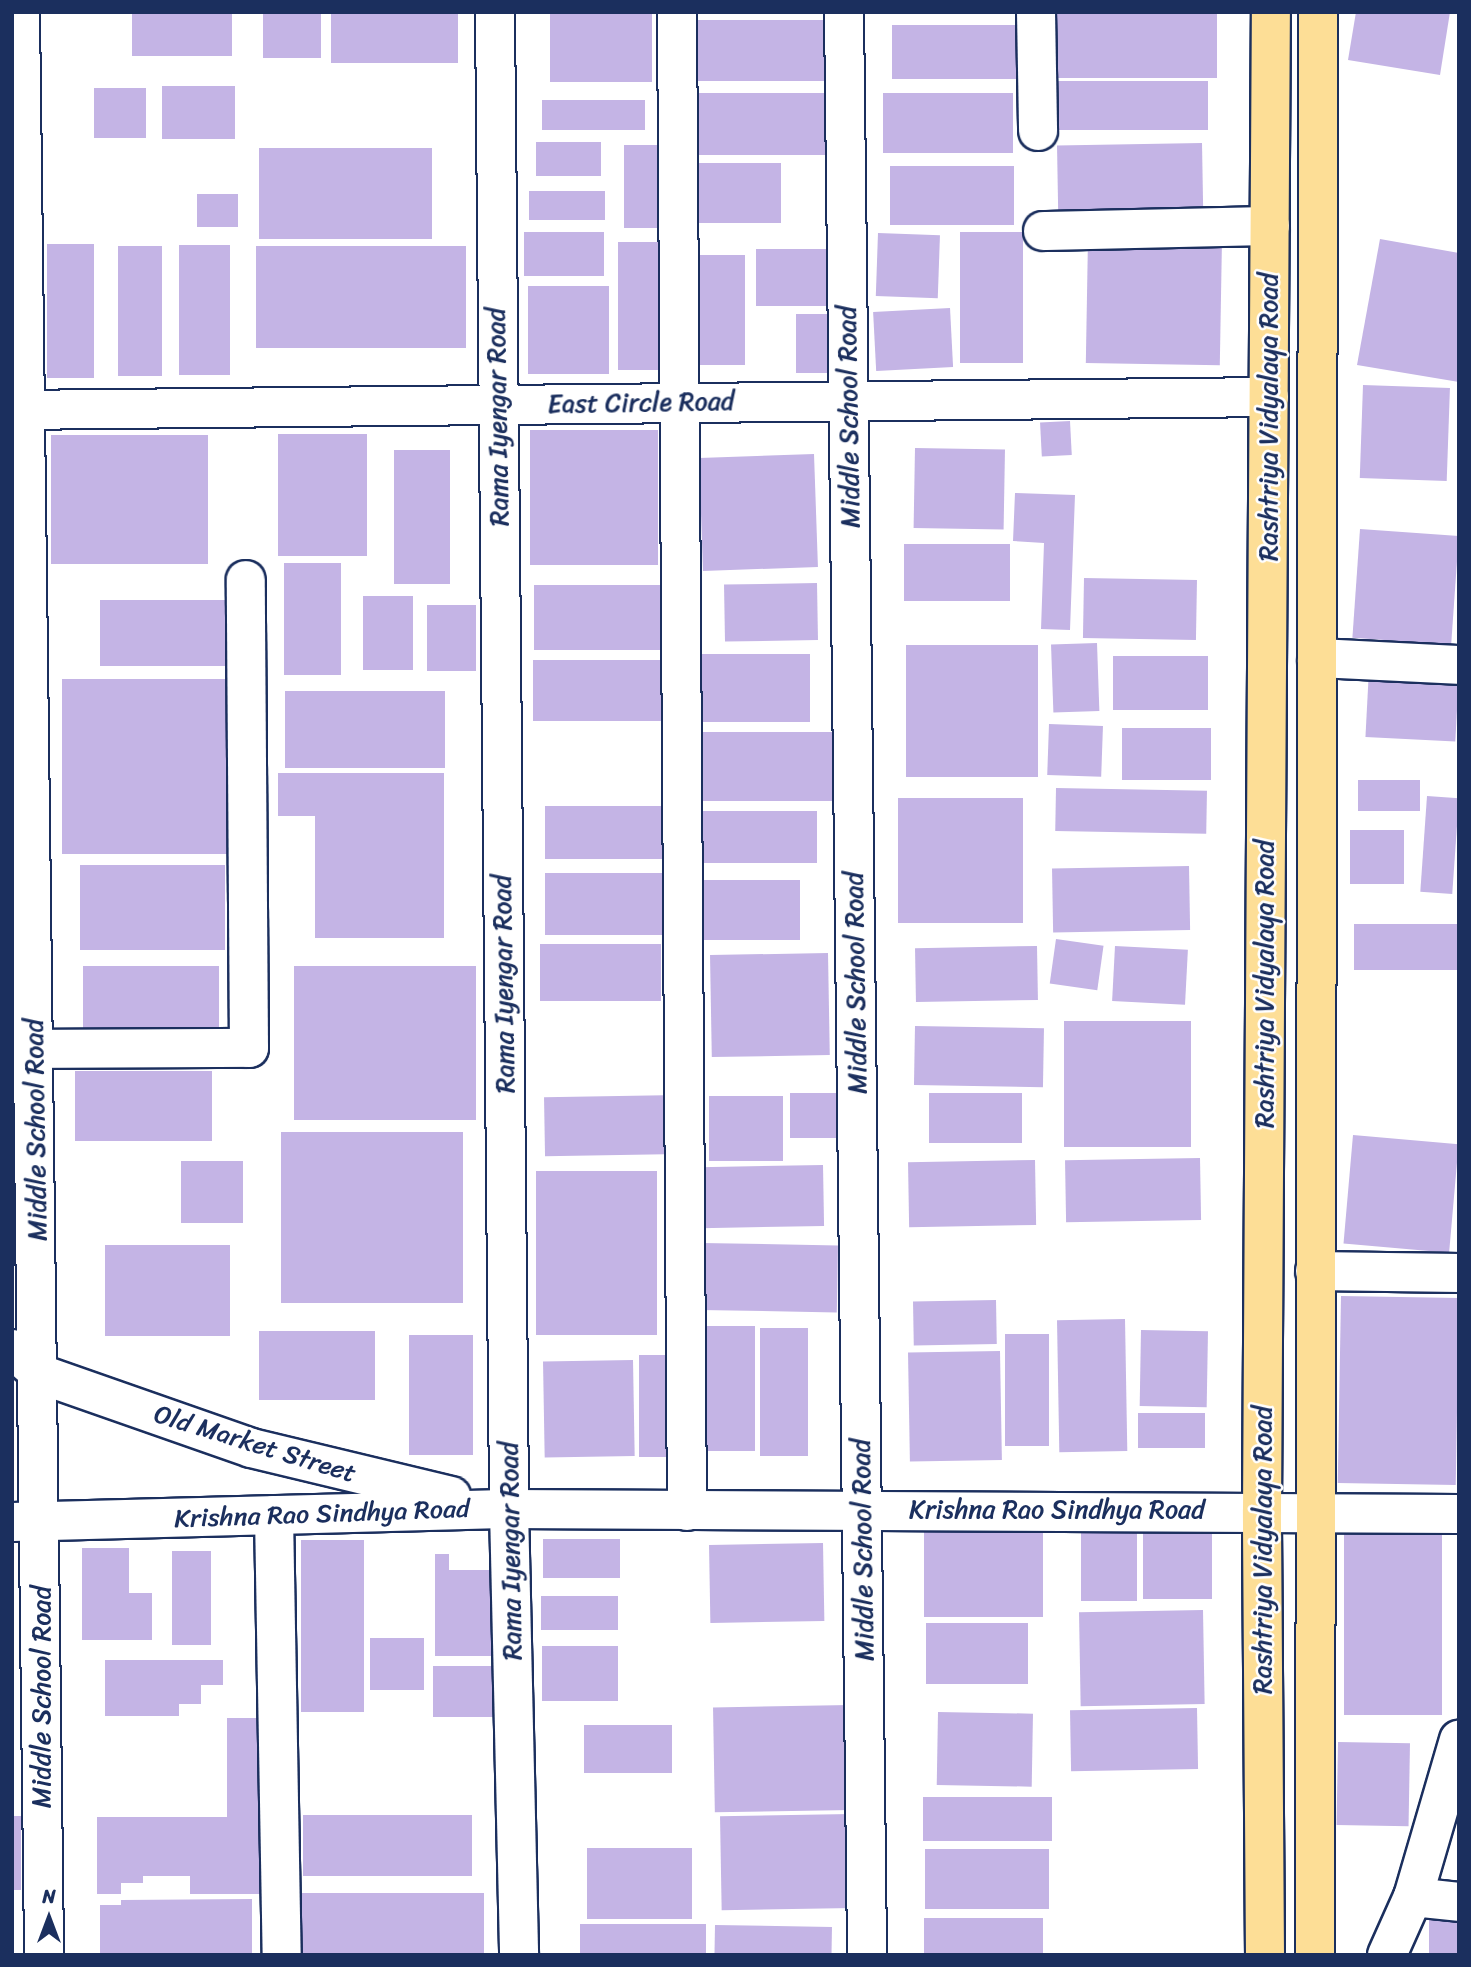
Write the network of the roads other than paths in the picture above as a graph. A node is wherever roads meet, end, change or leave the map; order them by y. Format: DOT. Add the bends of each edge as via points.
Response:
graph roads {
  1 [pos="20,12"];
  2 [pos="495,12"];
  3 [pos="677,12"];
  4 [pos="844,12"];
  5 [pos="1036,12"];
  6 [pos="1271,12"];
  7 [pos="1318,12"];
  8 [pos="1038,131"];
  9 [pos="1270,226"];
  10 [pos="1043,231"];
  11 [pos="1269,397"];
  12 [pos="848,401"];
  13 [pos="683,402"];
  14 [pos="498,405"];
  15 [pos="20,410"];
  16 [pos="246,580"];
  17 [pos="1317,658"];
  18 [pos="1459,665"];
  19 [pos="34,1049"];
  20 [pos="1315,1271"];
  21 [pos="1459,1273"];
  22 [pos="12,1349"];
  23 [pos="40,1374"];
  24 [pos="509,1509"];
  25 [pos="863,1510"];
  26 [pos="1262,1510"];
  27 [pos="687,1511"];
  28 [pos="1315,1513"];
  29 [pos="1459,1514"];
  30 [pos="274,1515"];
  31 [pos="27,1522"];
  32 [pos="1459,1740"];
  33 [pos="1413,1897"];
  34 [pos="1459,1902"];
  35 [pos="44,1955"];
  36 [pos="282,1955"];
  37 [pos="519,1955"];
  38 [pos="867,1955"];
  39 [pos="1265,1955"];
  40 [pos="1315,1955"];
  41 [pos="1387,1955"];
  1 -- 15 [label="street, Middle School Road"];
  2 -- 14 [label="street, Rama Iyengar Road"];
  3 -- 13 [label="street"];
  4 -- 12 [label="street, Middle School Road"];
  5 -- 8 [label="street"];
  6 -- 9 [label="main road, Rashtriya Vidyalaya Road"];
  7 -- 17 [label="main road, Rashtriya Vidyalaya Road"];
  9 -- 10 [label="street"];
  9 -- 11 [label="main road, Rashtriya Vidyalaya Road"];
  11 -- 12 [label="street, East Circle Road"];
  11 -- 26 [label="main road, Rashtriya Vidyalaya Road"];
  12 -- 13 [label="street, East Circle Road"];
  12 -- 25 [label="street, Middle School Road"];
  13 -- 14 [label="street, East Circle Road"];
  13 -- 27 [label="street"];
  14 -- 15 [label="street, East Circle Road"];
  14 -- 24 [label="street, Rama Iyengar Road"];
  15 -- 19 [label="street, Middle School Road"];
  16 -- 19 [label="street" via="249,1048"];
  17 -- 18 [label="street"];
  17 -- 20 [label="main road, Rashtriya Vidyalaya Road"];
  19 -- 23 [label="street, Middle School Road"];
  20 -- 21 [label="street"];
  20 -- 28 [label="main road, Rashtriya Vidyalaya Road"];
  22 -- 23 [label="street, Old Market Street"];
  23 -- 24 [label="street, Old Market Street" via="251,1448"];
  23 -- 31 [label="street, Middle School Road"];
  24 -- 27 [label="street, Krishna Rao Sindhya Road"];
  24 -- 30 [label="street, Krishna Rao Sindhya Road"];
  24 -- 37 [label="street, Rama Iyengar Road"];
  25 -- 26 [label="street, Krishna Rao Sindhya Road"];
  25 -- 27 [label="street, Krishna Rao Sindhya Road"];
  25 -- 38 [label="street, Middle School Road"];
  26 -- 28 [label="street, Krishna Rao Sindhya Road"];
  26 -- 39 [label="main road, Rashtriya Vidyalaya Road"];
  28 -- 29 [label="street, Krishna Rao Sindhya Road"];
  28 -- 40 [label="main road, Rashtriya Vidyalaya Road"];
  30 -- 31 [label="street, Krishna Rao Sindhya Road"];
  30 -- 36 [label="street"];
  31 -- 35 [label="street, Middle School Road"];
  32 -- 33 [label="street"];
  33 -- 34 [label="street"];
  33 -- 41 [label="street"];
}
